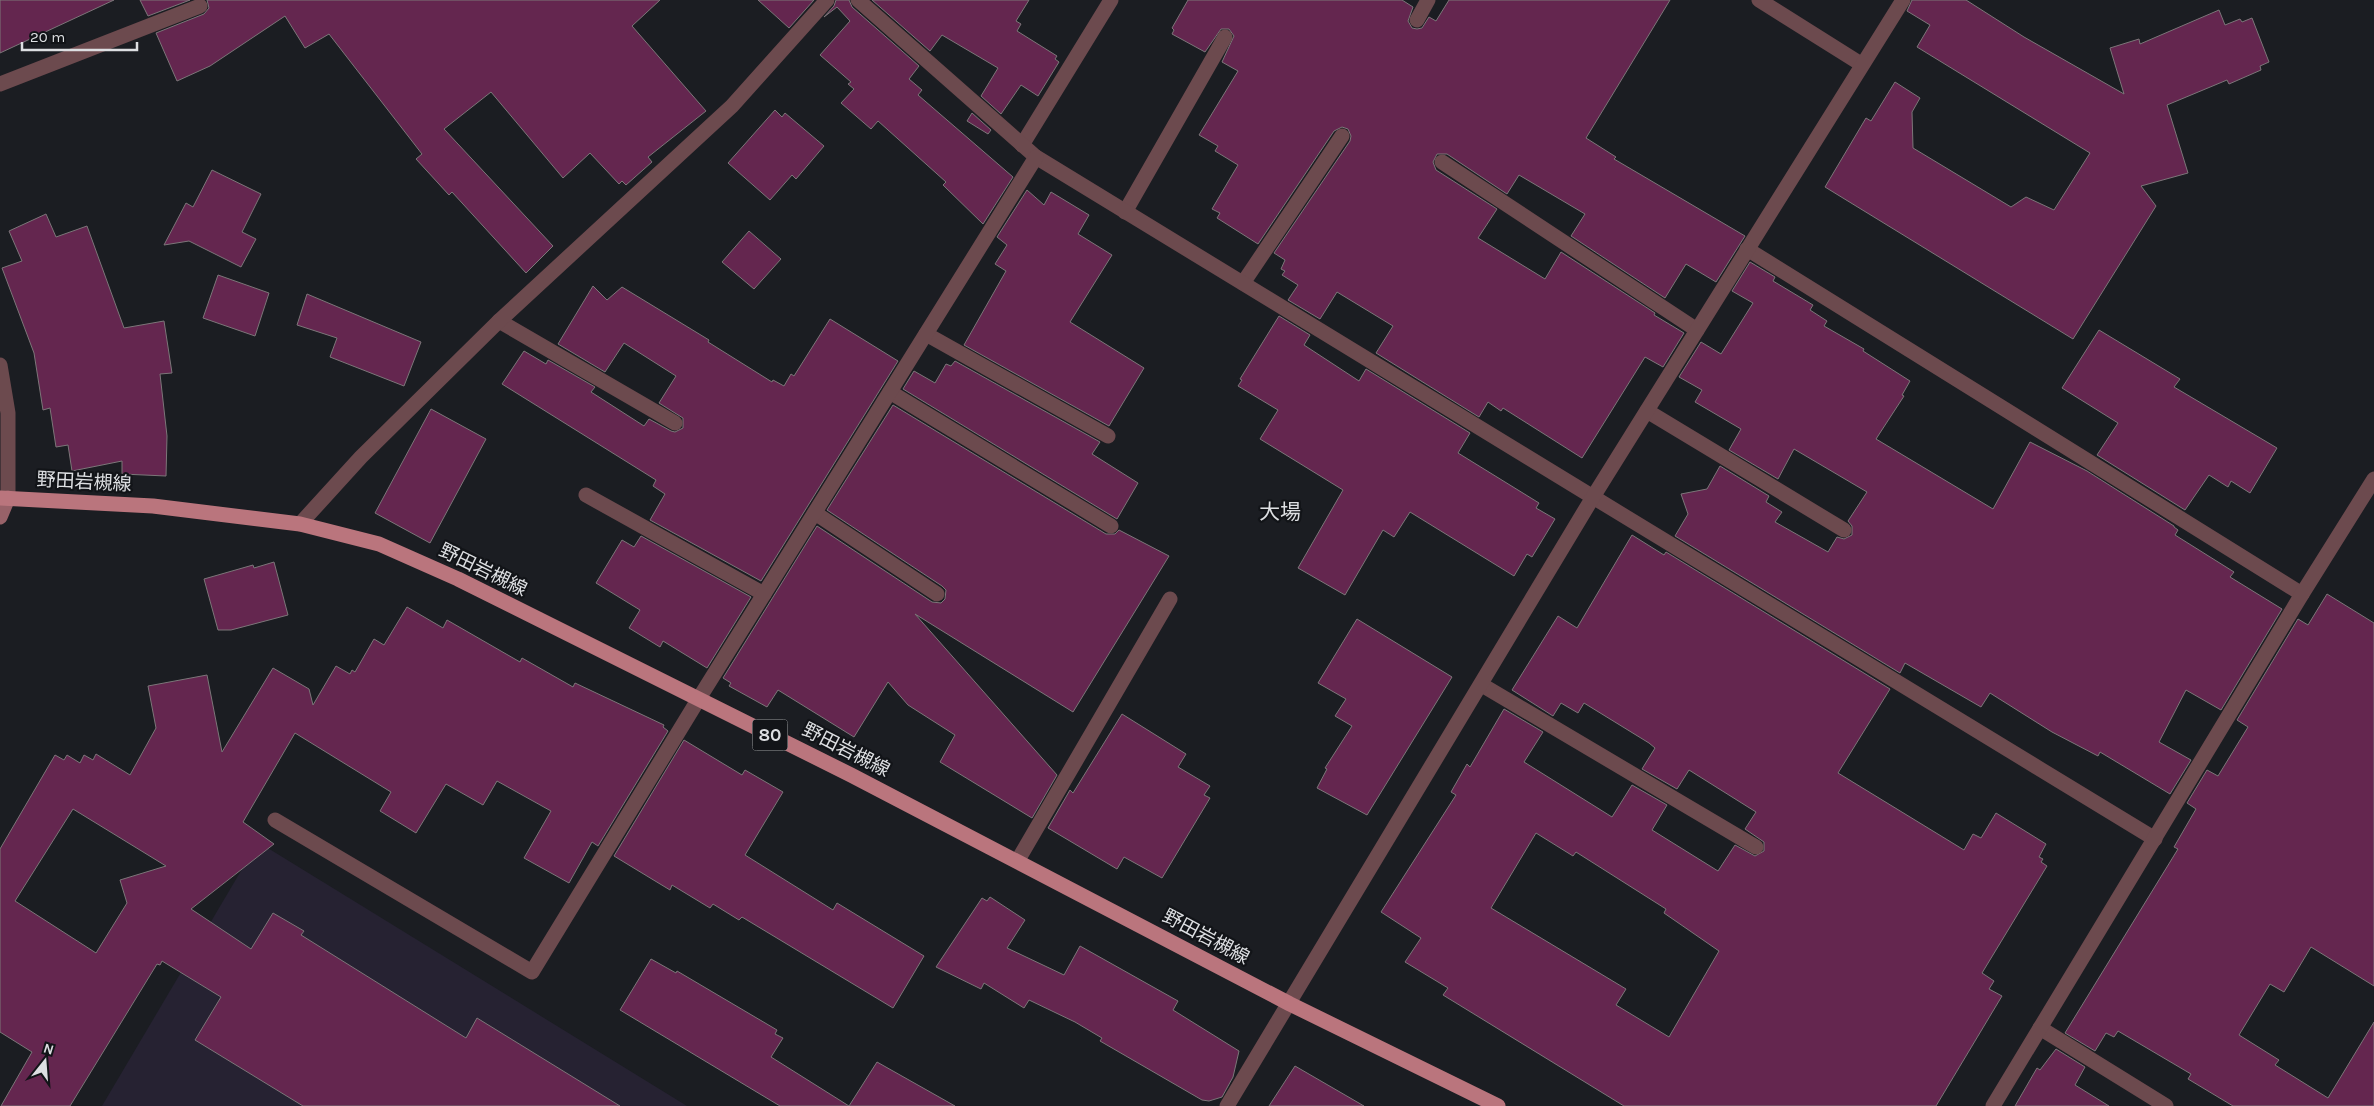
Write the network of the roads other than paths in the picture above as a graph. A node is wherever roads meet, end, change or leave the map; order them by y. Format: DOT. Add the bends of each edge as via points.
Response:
graph roads {
  1 [pos="827,0"];
  2 [pos="858,0"];
  3 [pos="1111,0"];
  4 [pos="1428,0"];
  5 [pos="1759,0"];
  6 [pos="1903,0"];
  7 [pos="200,6"];
  8 [pos="1416,20"];
  9 [pos="1226,37"];
  10 [pos="1861,64"];
  11 [pos="0,84"];
  12 [pos="1342,136"];
  13 [pos="1022,146"];
  14 [pos="1036,157"];
  15 [pos="1442,162"];
  16 [pos="1125,212"];
  17 [pos="1747,249"];
  18 [pos="1243,283"];
  19 [pos="499,321"];
  20 [pos="1697,330"];
  21 [pos="926,334"];
  22 [pos="0,365"];
  23 [pos="890,392"];
  24 [pos="1647,411"];
  25 [pos="675,423"];
  26 [pos="1108,436"];
  27 [pos="2374,479"];
  28 [pos="586,495"];
  29 [pos="1593,497"];
  30 [pos="4,498"];
  31 [pos="815,513"];
  32 [pos="0,517"];
  33 [pos="300,524"];
  34 [pos="1111,526"];
  35 [pos="1844,530"];
  36 [pos="764,594"];
  37 [pos="937,594"];
  38 [pos="2302,594"];
  39 [pos="1170,599"];
  40 [pos="1482,685"];
  41 [pos="698,700"];
  42 [pos="275,820"];
  43 [pos="2154,839"];
  44 [pos="1756,847"];
  45 [pos="1018,860"];
  46 [pos="1290,1004"];
  47 [pos="2040,1028"];
  48 [pos="1227,1106"];
  49 [pos="1498,1106"];
  50 [pos="1993,1106"];
  51 [pos="2166,1106"];
  1 -- 19 [label="street" via="732,106"];
  2 -- 13 [label="street"];
  3 -- 13 [label="street"];
  4 -- 8 [label="street"];
  5 -- 10 [label="street"];
  6 -- 10 [label="street"];
  7 -- 11 [label="street"];
  9 -- 16 [label="street"];
  10 -- 17 [label="street"];
  12 -- 18 [label="street"];
  13 -- 14 [label="street"];
  14 -- 16 [label="street"];
  14 -- 21 [label="street"];
  15 -- 20 [label="street"];
  16 -- 18 [label="street"];
  17 -- 20 [label="street"];
  17 -- 38 [label="street"];
  18 -- 29 [label="street"];
  19 -- 25 [label="street"];
  19 -- 33 [label="street" via="361,457"];
  20 -- 24 [label="street"];
  21 -- 23 [label="street"];
  21 -- 26 [label="street"];
  22 -- 30 [label="street" via="8,413"];
  23 -- 31 [label="street"];
  23 -- 34 [label="street"];
  24 -- 29 [label="street"];
  24 -- 35 [label="street"];
  27 -- 38 [label="street"];
  28 -- 36 [label="street"];
  29 -- 40 [label="street"];
  29 -- 43 [label="street"];
  30 -- 32 [label="street"];
  30 -- 33 [label="main road, 野田岩槻線 / 80" via="153,506"];
  31 -- 36 [label="street"];
  31 -- 37 [label="street"];
  33 -- 41 [label="main road, 野田岩槻線 / 80" via="379,544 458,579"];
  36 -- 41 [label="street"];
  38 -- 43 [label="street"];
  39 -- 45 [label="street"];
  40 -- 44 [label="street"];
  40 -- 46 [label="street"];
  41 -- 42 [label="street" via="532,972"];
  41 -- 45 [label="main road, 野田岩槻線 / 80"];
  43 -- 47 [label="street"];
  45 -- 46 [label="main road, 野田岩槻線 / 80"];
  46 -- 48 [label="street"];
  46 -- 49 [label="main road, 野田岩槻線 / 80"];
  47 -- 50 [label="street"];
  47 -- 51 [label="street"];
}
